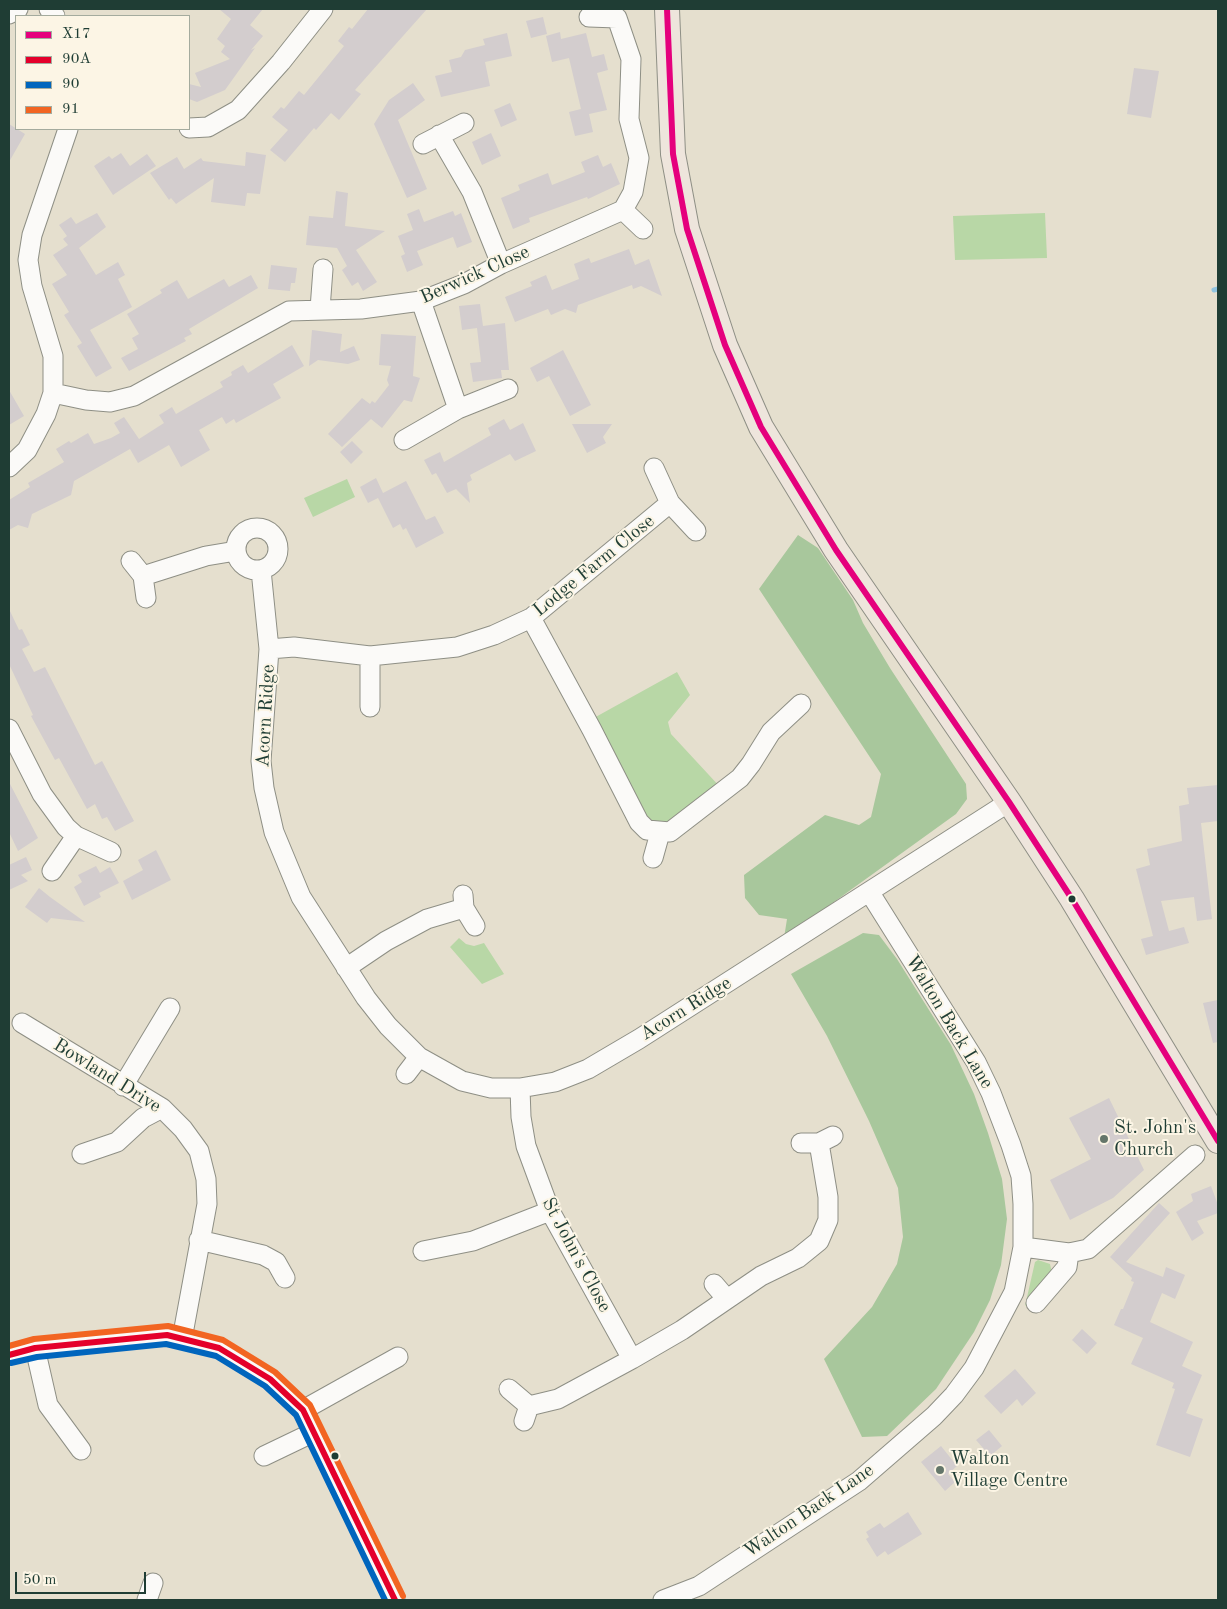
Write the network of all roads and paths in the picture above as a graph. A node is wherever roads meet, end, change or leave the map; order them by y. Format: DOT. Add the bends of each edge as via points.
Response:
graph roads {
  1 [pos="18,9"];
  2 [pos="323,9"];
  3 [pos="667,9"];
  4 [pos="621,13"];
  5 [pos="9,14"];
  6 [pos="590,17"];
  7 [pos="464,123"];
  8 [pos="190,128"];
  9 [pos="68,130"];
  10 [pos="623,210"];
  11 [pos="643,230"];
  12 [pos="501,264"];
  13 [pos="323,269"];
  14 [pos="421,301"];
  15 [pos="320,309"];
  16 [pos="508,389"];
  17 [pos="53,393"];
  18 [pos="458,409"];
  19 [pos="404,440"];
  20 [pos="9,467"];
  21 [pos="654,468"];
  22 [pos="670,503"];
  23 [pos="696,531"];
  24 [pos="236,551"];
  25 [pos="131,561"];
  26 [pos="261,570"];
  27 [pos="143,576"];
  28 [pos="146,598"];
  29 [pos="531,618"];
  30 [pos="269,649"];
  31 [pos="370,656"];
  32 [pos="801,704"];
  33 [pos="370,707"];
  34 [pos="10,736"];
  35 [pos="1010,802"];
  36 [pos="660,832"];
  37 [pos="76,836"];
  38 [pos="111,852"];
  39 [pos="653,858"];
  40 [pos="52,870"];
  41 [pos="870,893"];
  42 [pos="475,926"];
  43 [pos="346,968"];
  44 [pos="170,1008"];
  45 [pos="22,1023"];
  46 [pos="419,1057"];
  47 [pos="406,1074"];
  48 [pos="123,1086"];
  49 [pos="520,1088"];
  50 [pos="162,1108"];
  51 [pos="1218,1140"];
  52 [pos="818,1141"];
  53 [pos="82,1154"];
  54 [pos="1195,1155"];
  55 [pos="550,1212"];
  56 [pos="200,1240"];
  57 [pos="1023,1247"];
  58 [pos="423,1251"];
  59 [pos="1069,1253"];
  60 [pos="285,1278"];
  61 [pos="714,1284"];
  62 [pos="726,1298"];
  63 [pos="1036,1303"];
  64 [pos="182,1339"];
  65 [pos="35,1348"];
  66 [pos="9,1355"];
  67 [pos="398,1357"];
  68 [pos="632,1358"];
  69 [pos="509,1390"];
  70 [pos="304,1410"];
  71 [pos="314,1432"];
  72 [pos="81,1450"];
  73 [pos="264,1456"];
  74 [pos="395,1600"];
  75 [pos="663,1600"];
  1 -- 5 [label="street"];
  2 -- 8 [label="street" via="238,110 208,127"];
  3 -- 35 [label="main road" via="673,154 687,229 725,345 761,427 836,550"];
  4 -- 6 [label="street"];
  4 -- 10 [label="street" via="630,59 629,119 639,158 634,192"];
  7 -- 12 [label="street" via="431,140 472,192"];
  9 -- 17 [label="street" via="32,235 28,260 32,286 53,356"];
  10 -- 11 [label="street"];
  10 -- 12 [label="street, Berwick Close"];
  12 -- 14 [label="street, Berwick Close" via="464,284"];
  13 -- 15 [label="street"];
  14 -- 15 [label="street, Berwick Close" via="361,309"];
  14 -- 18 [label="street"];
  15 -- 17 [label="street, Berwick Close" via="289,312 272,319 134,396 110,402"];
  16 -- 18 [label="street"];
  17 -- 20 [label="street" via="27,450"];
  18 -- 19 [label="street"];
  21 -- 22 [label="street, Lodge Farm Close"];
  22 -- 23 [label="street, Lodge Farm Close"];
  22 -- 29 [label="street, Lodge Farm Close"];
  24 -- 26 [label="street" via="244,566"];
  24 -- 26 [label="street" via="243,533 252,529 269,532 275,539 276,558"];
  24 -- 27 [label="street" via="206,556"];
  25 -- 27 [label="street"];
  26 -- 30 [label="street, Acorn Ridge"];
  27 -- 28 [label="street"];
  29 -- 31 [label="street, Lodge Farm Close" via="457,647"];
  29 -- 36 [label="street" via="586,734 639,822 647,830"];
  30 -- 31 [label="street, Lodge Farm Close" via="294,647"];
  30 -- 43 [label="street, Acorn Ridge" via="261,761 274,832 302,897"];
  31 -- 33 [label="street"];
  32 -- 36 [label="street" via="771,732 740,778 670,832"];
  34 -- 37 [label="street" via="42,794"];
  35 -- 41 [label="street, Acorn Ridge"];
  35 -- 51 [label="main road"];
  36 -- 39 [label="street"];
  37 -- 38 [label="street"];
  37 -- 40 [label="street"];
  41 -- 49 [label="street, Acorn Ridge" via="588,1068 555,1082"];
  41 -- 57 [label="street, Walton Back Lane" via="992,1093 1021,1176"];
  42 -- 43 [label="street" via="463,901 386,940"];
  43 -- 46 [label="street, Acorn Ridge" via="388,1026"];
  44 -- 48 [label="street"];
  45 -- 48 [label="street, Bowland Drive"];
  46 -- 47 [label="street"];
  46 -- 49 [label="street, Acorn Ridge" via="462,1081 491,1088"];
  48 -- 50 [label="street, Bowland Drive"];
  49 -- 55 [label="street, St John's Close" via="526,1146"];
  50 -- 53 [label="street" via="143,1118 117,1142"];
  50 -- 56 [label="street, Bowland Drive" via="199,1151 206,1179 207,1204"];
  52 -- 62 [label="street" via="828,1197 828,1220 819,1241 798,1258"];
  54 -- 59 [label="street" via="1088,1249"];
  55 -- 58 [label="street" via="473,1241"];
  55 -- 68 [label="street, St John's Close"];
  56 -- 60 [label="street" via="263,1255 276,1262"];
  56 -- 64 [label="street, Bowland Drive"];
  57 -- 59 [label="street"];
  57 -- 75 [label="street, Walton Back Lane" via="1014,1292 974,1368 934,1416 859,1480 699,1586"];
  59 -- 63 [label="street" via="1067,1266"];
  61 -- 62 [label="street"];
  62 -- 68 [label="street" via="682,1330"];
  64 -- 65 [label="street" via="167,1335"];
  64 -- 70 [label="street" via="219,1348 270,1379"];
  65 -- 66 [label="street"];
  65 -- 72 [label="street" via="48,1405"];
  67 -- 70 [label="street"];
  68 -- 69 [label="street" via="558,1400 527,1413"];
  70 -- 71 [label="street"];
  71 -- 73 [label="street"];
  71 -- 74 [label="street"];
}
